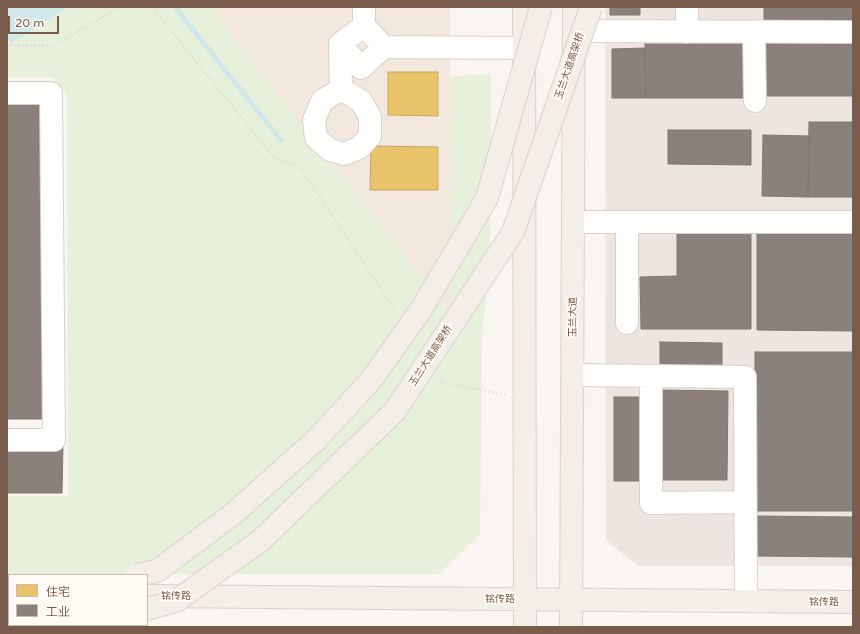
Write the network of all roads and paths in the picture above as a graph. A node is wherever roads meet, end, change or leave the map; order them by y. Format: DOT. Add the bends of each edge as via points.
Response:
graph roads {
  1 [pos="120,7"];
  2 [pos="152,7"];
  3 [pos="524,7"];
  4 [pos="541,7"];
  5 [pos="574,7"];
  6 [pos="590,7"];
  7 [pos="687,7"];
  8 [pos="364,16"];
  9 [pos="574,31"];
  10 [pos="687,32"];
  11 [pos="754,32"];
  12 [pos="853,32"];
  13 [pos="340,44"];
  14 [pos="7,45"];
  15 [pos="384,47"];
  16 [pos="524,48"];
  17 [pos="341,89"];
  18 [pos="7,93"];
  19 [pos="755,101"];
  20 [pos="573,222"];
  21 [pos="627,222"];
  22 [pos="853,222"];
  23 [pos="400,318"];
  24 [pos="627,323"];
  25 [pos="573,375"];
  26 [pos="651,376"];
  27 [pos="439,377"];
  28 [pos="525,399"];
  29 [pos="7,440"];
  30 [pos="746,502"];
  31 [pos="141,574"];
  32 [pos="148,596"];
  33 [pos="525,599"];
  34 [pos="572,600"];
  35 [pos="746,601"];
  36 [pos="853,602"];
  37 [pos="148,609"];
  38 [pos="525,627"];
  39 [pos="571,627"];
  1 -- 14 [label="path" via="54,46"];
  2 -- 23 [label="path" via="274,158 301,168"];
  3 -- 16 [label="main road"];
  4 -- 31 [label="main road, bridge" via="487,198 422,308 377,373 316,440 233,514 157,571"];
  5 -- 9 [label="main road, 玉兰大道"];
  6 -- 37 [label="main road, 玉兰大道高架桥, bridge" via="513,232 395,411 260,541 176,601"];
  7 -- 10 [label="lane"];
  8 -- 13 [label="lane"];
  8 -- 15 [label="lane"];
  9 -- 10 [label="lane"];
  9 -- 20 [label="main road, 玉兰大道"];
  10 -- 11 [label="lane"];
  11 -- 12 [label="lane"];
  11 -- 19 [label="lane"];
  13 -- 15 [label="lane" via="361,68"];
  13 -- 17 [label="lane"];
  15 -- 16 [label="lane"];
  16 -- 28 [label="main road"];
  18 -- 29 [label="lane" via="51,93 54,440"];
  20 -- 21 [label="lane"];
  20 -- 25 [label="main road, 玉兰大道"];
  21 -- 22 [label="lane"];
  21 -- 24 [label="lane"];
  25 -- 26 [label="lane"];
  25 -- 34 [label="main road, 玉兰大道"];
  26 -- 30 [label="lane" via="745,377"];
  26 -- 30 [label="lane" via="651,503"];
  27 -- 28 [label="path" via="443,383"];
  28 -- 33 [label="main road"];
  30 -- 35 [label="lane"];
  32 -- 33 [label="main road, 铭传路"];
  33 -- 34 [label="main road, 铭传路"];
  33 -- 38 [label="main road"];
  34 -- 35 [label="main road, 铭传路"];
  34 -- 39 [label="main road, 玉兰大道"];
  35 -- 36 [label="main road, 铭传路"];
}
